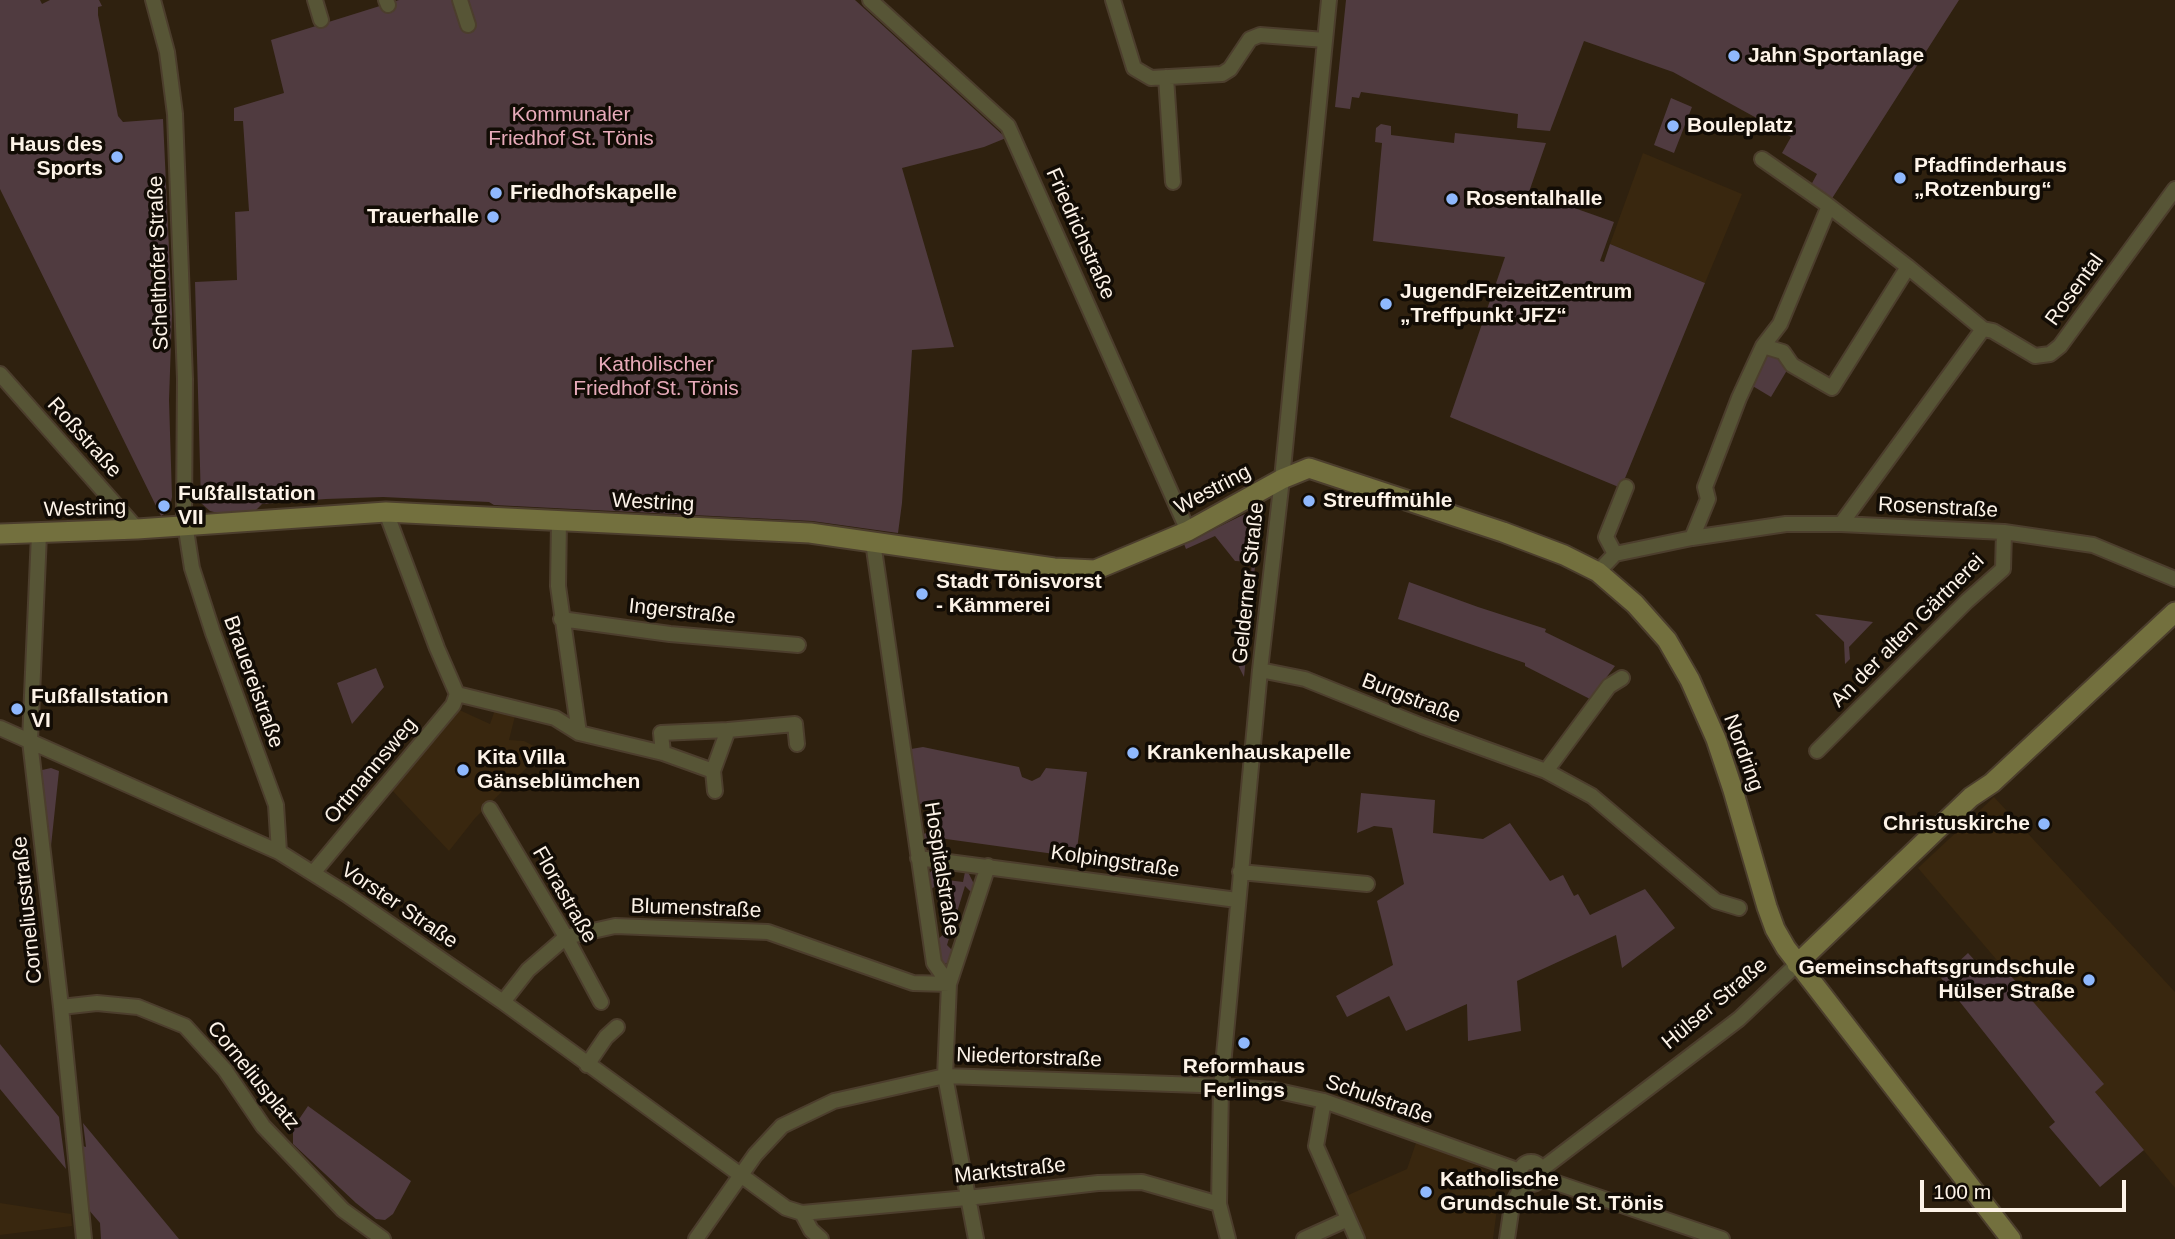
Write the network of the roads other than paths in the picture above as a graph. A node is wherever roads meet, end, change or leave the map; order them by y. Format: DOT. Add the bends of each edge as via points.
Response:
graph roads {
  1 [pos="153,0"];
  2 [pos="315,0"];
  3 [pos="460,0"];
  4 [pos="870,0"];
  5 [pos="1113,0"];
  6 [pos="1329,0"];
  7 [pos="321,20"];
  8 [pos="468,25"];
  9 [pos="1325,40"];
  10 [pos="1166,77"];
  11 [pos="1762,159"];
  12 [pos="1173,182"];
  13 [pos="2175,189"];
  14 [pos="1829,206"];
  15 [pos="1908,267"];
  16 [pos="1983,329"];
  17 [pos="1763,346"];
  18 [pos="0,374"];
  19 [pos="1282,479"];
  20 [pos="1626,487"];
  21 [pos="386,512"];
  22 [pos="558,521"];
  23 [pos="1841,524"];
  24 [pos="186,527"];
  25 [pos="138,529"];
  26 [pos="1188,531"];
  27 [pos="2004,532"];
  28 [pos="0,534"];
  29 [pos="39,534"];
  30 [pos="1692,538"];
  31 [pos="873,542"];
  32 [pos="1615,554"];
  33 [pos="1598,572"];
  34 [pos="2175,579"];
  35 [pos="2175,612"];
  36 [pos="561,618"];
  37 [pos="798,645"];
  38 [pos="1260,670"];
  39 [pos="1622,678"];
  40 [pos="457,694"];
  41 [pos="0,728"];
  42 [pos="728,730"];
  43 [pos="579,733"];
  44 [pos="30,741"];
  45 [pos="797,744"];
  46 [pos="1817,751"];
  47 [pos="663,752"];
  48 [pos="713,771"];
  49 [pos="1546,771"];
  50 [pos="715,791"];
  51 [pos="490,809"];
  52 [pos="279,852"];
  53 [pos="918,858"];
  54 [pos="988,866"];
  55 [pos="313,873"];
  56 [pos="1240,873"];
  57 [pos="1367,884"];
  58 [pos="1237,900"];
  59 [pos="1739,908"];
  60 [pos="566,937"];
  61 [pos="1797,964"];
  62 [pos="949,984"];
  63 [pos="503,1002"];
  64 [pos="601,1002"];
  65 [pos="61,1007"];
  66 [pos="617,1027"];
  67 [pos="587,1065"];
  68 [pos="945,1076"];
  69 [pos="1221,1087"];
  70 [pos="1324,1101"];
  71 [pos="1542,1173"];
  72 [pos="741,1175"];
  73 [pos="1522,1177"];
  74 [pos="967,1198"];
  75 [pos="1219,1204"];
  76 [pos="802,1213"];
  77 [pos="1348,1219"];
  78 [pos="1224,1236"];
  79 [pos="84,1239"];
  80 [pos="383,1239"];
  81 [pos="696,1239"];
  82 [pos="821,1239"];
  83 [pos="976,1239"];
  84 [pos="1304,1239"];
  85 [pos="1357,1239"];
  86 [pos="1507,1239"];
  87 [pos="1722,1239"];
  88 [pos="2011,1239"];
  1 -- 24 [label="street, Schelthofer Straße" via="167,52 175,114"];
  2 -- 7 [label="street"];
  3 -- 8 [label="street"];
  4 -- 26 [label="street, Friedrichstraße" via="1008,126"];
  5 -- 10 [label="street" via="1134,68 1150,78"];
  6 -- 9 [label="street, Gelderner Straße"];
  9 -- 10 [label="street" via="1260,35 1250,39 1222,74"];
  9 -- 19 [label="street, Gelderner Straße"];
  10 -- 12 [label="street"];
  11 -- 14 [label="street, Rosental"];
  13 -- 16 [label="street, Rosental" via="2050,354 2035,356"];
  14 -- 15 [label="street, Rosental"];
  14 -- 17 [label="street" via="1780,324"];
  15 -- 16 [label="street, Rosental"];
  15 -- 17 [label="street" via="1832,388 1792,365 1783,352"];
  16 -- 23 [label="street"];
  17 -- 30 [label="street" via="1705,487 1708,499"];
  18 -- 25 [label="street, Roßstraße"];
  19 -- 26 [label="street, Westring"];
  19 -- 33 [label="street, Nordring" via="1309,468 1503,532"];
  19 -- 38 [label="street, Gelderner Straße"];
  20 -- 32 [label="street" via="1606,537"];
  21 -- 22 [label="street, Westring"];
  21 -- 24 [label="street, Westring"];
  21 -- 40 [label="street"];
  22 -- 31 [label="street, Westring" via="810,533"];
  22 -- 36 [label="street"];
  23 -- 27 [label="street, Rosenstraße"];
  23 -- 30 [label="street, Rosenstraße" via="1786,524"];
  24 -- 25 [label="street, Westring"];
  24 -- 52 [label="street, Brauereistraße" via="192,568 213,633 276,805"];
  25 -- 29 [label="street, Westring"];
  26 -- 31 [label="street, Westring" via="1095,570"];
  27 -- 34 [label="street, Rosenstraße" via="2092,545"];
  27 -- 46 [label="street, An der alten Gärtnerei" via="2003,569"];
  28 -- 29 [label="street, Westring"];
  29 -- 44 [label="street, Corneliusstraße"];
  30 -- 32 [label="street, Rosenstraße"];
  31 -- 53 [label="street, Hospitalstraße"];
  32 -- 33 [label="street"];
  33 -- 61 [label="street, Nordring" via="1667,640 1690,680 1716,739 1776,929"];
  35 -- 61 [label="street, Hülser Straße" via="1992,783 1979,806 1935,848 1906,862"];
  36 -- 37 [label="street, Ingerstraße" via="670,634"];
  36 -- 43 [label="street"];
  38 -- 49 [label="street, Burgstraße" via="1305,679"];
  38 -- 56 [label="street, Gelderner Straße"];
  39 -- 49 [label="street" via="1609,686"];
  40 -- 43 [label="street" via="555,718"];
  40 -- 55 [label="street, Ortmannsweg" via="453,705"];
  41 -- 44 [label="street, Vorster Straße"];
  42 -- 45 [label="street" via="795,724"];
  42 -- 47 [label="street" via="661,733"];
  42 -- 48 [label="street"];
  43 -- 47 [label="street"];
  44 -- 52 [label="street, Vorster Straße"];
  44 -- 65 [label="street, Corneliusstraße"];
  47 -- 48 [label="street"];
  48 -- 50 [label="street"];
  49 -- 59 [label="street, Burgstraße" via="1592,796 1717,901"];
  51 -- 60 [label="street, Florastraße"];
  52 -- 55 [label="street, Vorster Straße"];
  53 -- 54 [label="street, Kolpingstraße"];
  53 -- 62 [label="street, Hospitalstraße" via="934,963"];
  54 -- 58 [label="street, Kolpingstraße"];
  54 -- 62 [label="street"];
  55 -- 63 [label="street, Vorster Straße"];
  56 -- 57 [label="street"];
  56 -- 58 [label="street, Gelderner Straße"];
  58 -- 69 [label="street, Gelderner Straße"];
  60 -- 62 [label="street, Blumenstraße" via="615,926 768,932 913,983"];
  60 -- 63 [label="street, Blumenstraße" via="528,970"];
  60 -- 64 [label="street, Florastraße"];
  61 -- 71 [label="street, Hülser Straße" via="1739,1019"];
  61 -- 88 [label="street, Nordring"];
  62 -- 68 [label="street"];
  63 -- 67 [label="street, Vorster Straße"];
  65 -- 79 [label="street, Corneliusstraße"];
  65 -- 80 [label="street, Corneliusplatz" via="97,1003 138,1007 185,1026 225,1070 263,1126 343,1210"];
  66 -- 67 [label="street"];
  67 -- 72 [label="street, Vorster Straße"];
  68 -- 69 [label="street, Niedertorstraße"];
  68 -- 72 [label="street, Niedertorstraße" via="834,1101 782,1126"];
  68 -- 74 [label="street"];
  69 -- 70 [label="street, Schulstraße" via="1274,1090"];
  69 -- 75 [label="street, Gelderner Straße"];
  70 -- 73 [label="street, Schulstraße"];
  70 -- 77 [label="street" via="1316,1146"];
  71 -- 73 [label="street" via="1537,1163 1530,1161 1523,1164"];
  71 -- 87 [label="street"];
  72 -- 76 [label="street, Vorster Straße" via="786,1208"];
  72 -- 81 [label="street, Niedertorstraße"];
  73 -- 86 [label="street"];
  74 -- 75 [label="street, Marktstraße" via="1142,1182"];
  74 -- 76 [label="street, Marktstraße"];
  74 -- 83 [label="street"];
  75 -- 78 [label="street, Gelderner Straße"];
  76 -- 82 [label="street"];
  77 -- 84 [label="street"];
  77 -- 85 [label="street"];
}
